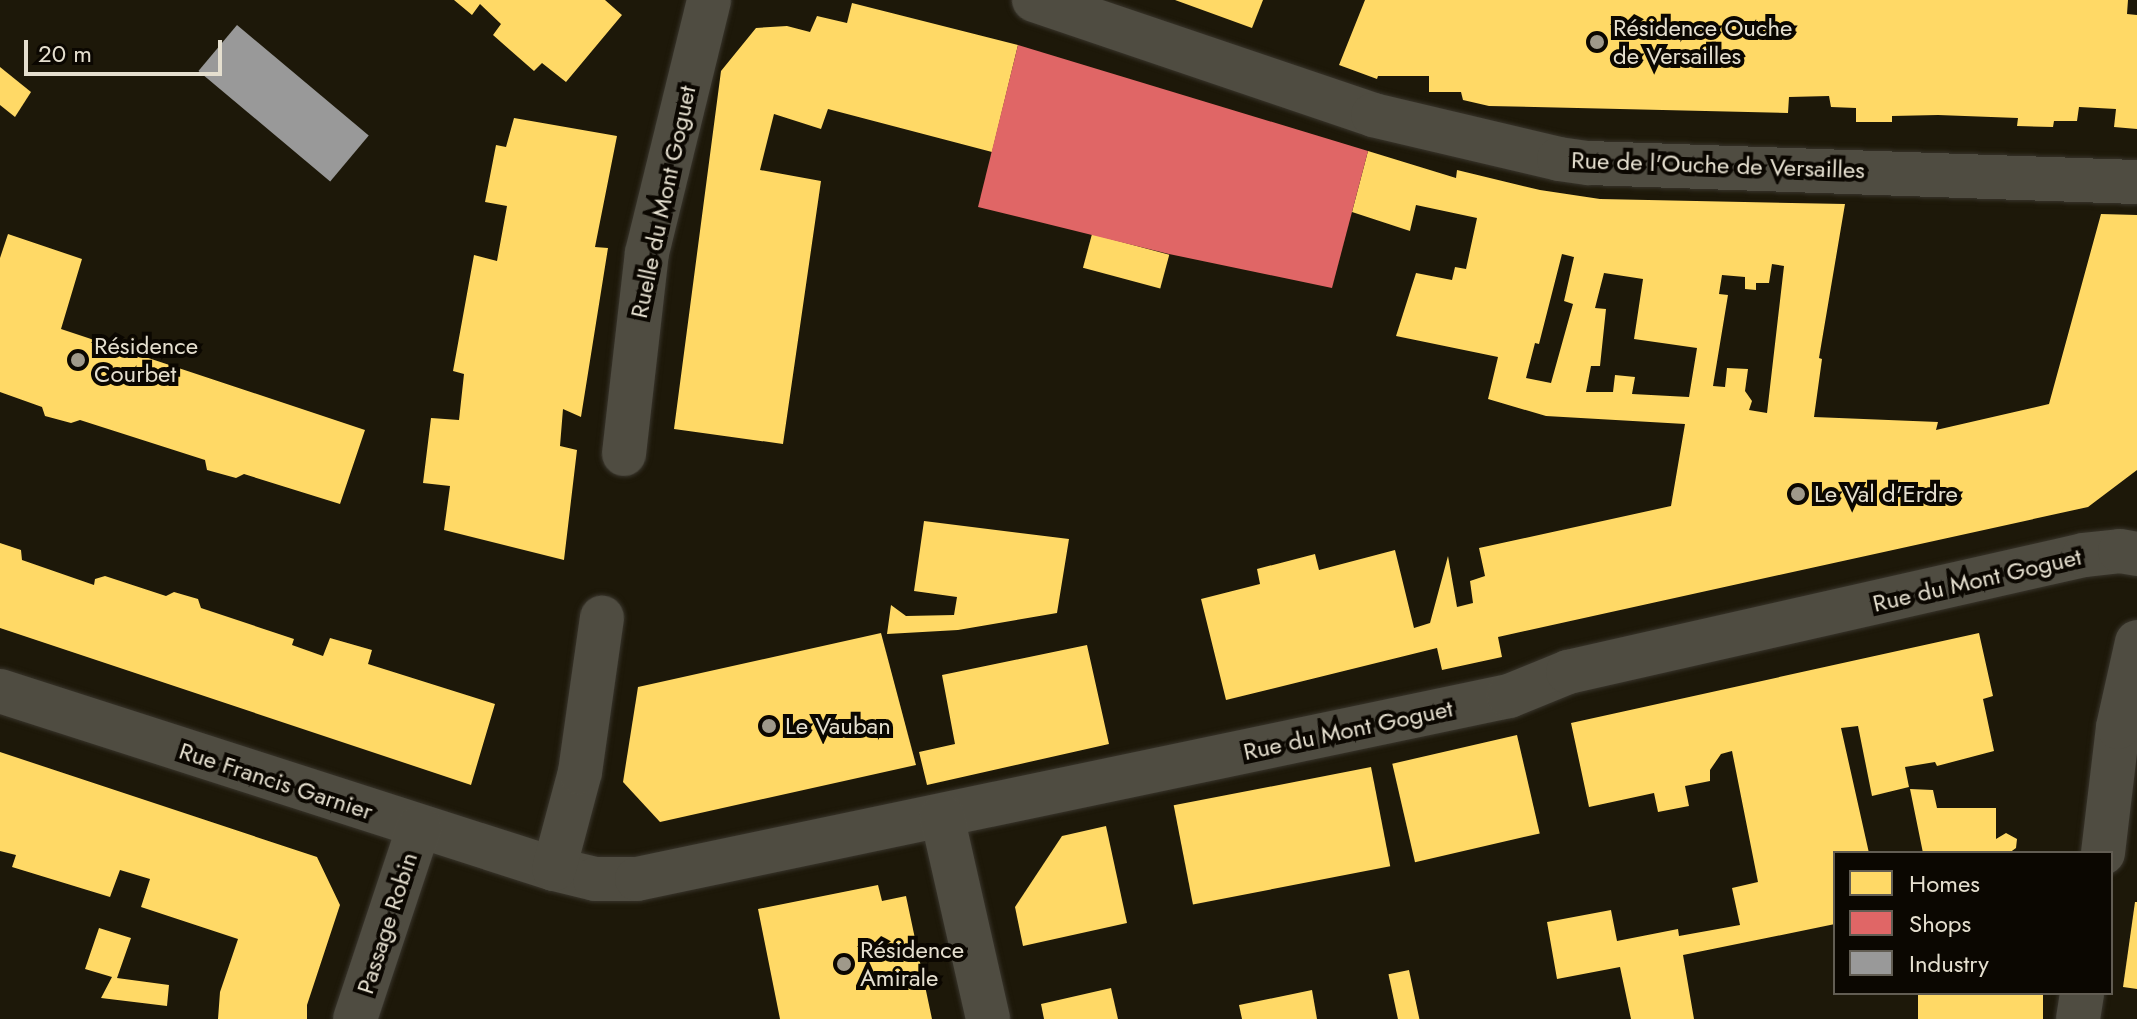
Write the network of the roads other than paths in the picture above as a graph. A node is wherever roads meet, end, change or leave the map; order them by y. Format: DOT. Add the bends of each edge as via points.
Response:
graph roads {
  1 [pos="709,0"];
  2 [pos="1034,0"];
  3 [pos="2137,182"];
  4 [pos="624,454"];
  5 [pos="2137,554"];
  6 [pos="602,618"];
  7 [pos="2137,642"];
  8 [pos="0,691"];
  9 [pos="942,816"];
  10 [pos="419,827"];
  11 [pos="2103,851"];
  12 [pos="554,869"];
  13 [pos="2082,995"];
  14 [pos="355,1019"];
  15 [pos="988,1019"];
  16 [pos="2078,1019"];
  1 -- 4 [label="street, Ruelle du Mont Goguet" via="647,253"];
  2 -- 3 [label="street, Rue de l'Ouche de Versailles" via="1373,115 1559,159"];
  5 -- 9 [label="street, Rue du Mont Goguet" via="2084,555 1568,672 1509,696"];
  6 -- 12 [label="street" via="580,772"];
  7 -- 11 [label="street" via="2118,727"];
  8 -- 10 [label="street, Rue Francis Garnier"];
  9 -- 12 [label="street, Rue du Mont Goguet" via="637,879 595,879"];
  9 -- 15 [label="street"];
  10 -- 12 [label="street, Rue Francis Garnier"];
  10 -- 14 [label="street, Passage Robin"];
  13 -- 16 [label="street"];
}
